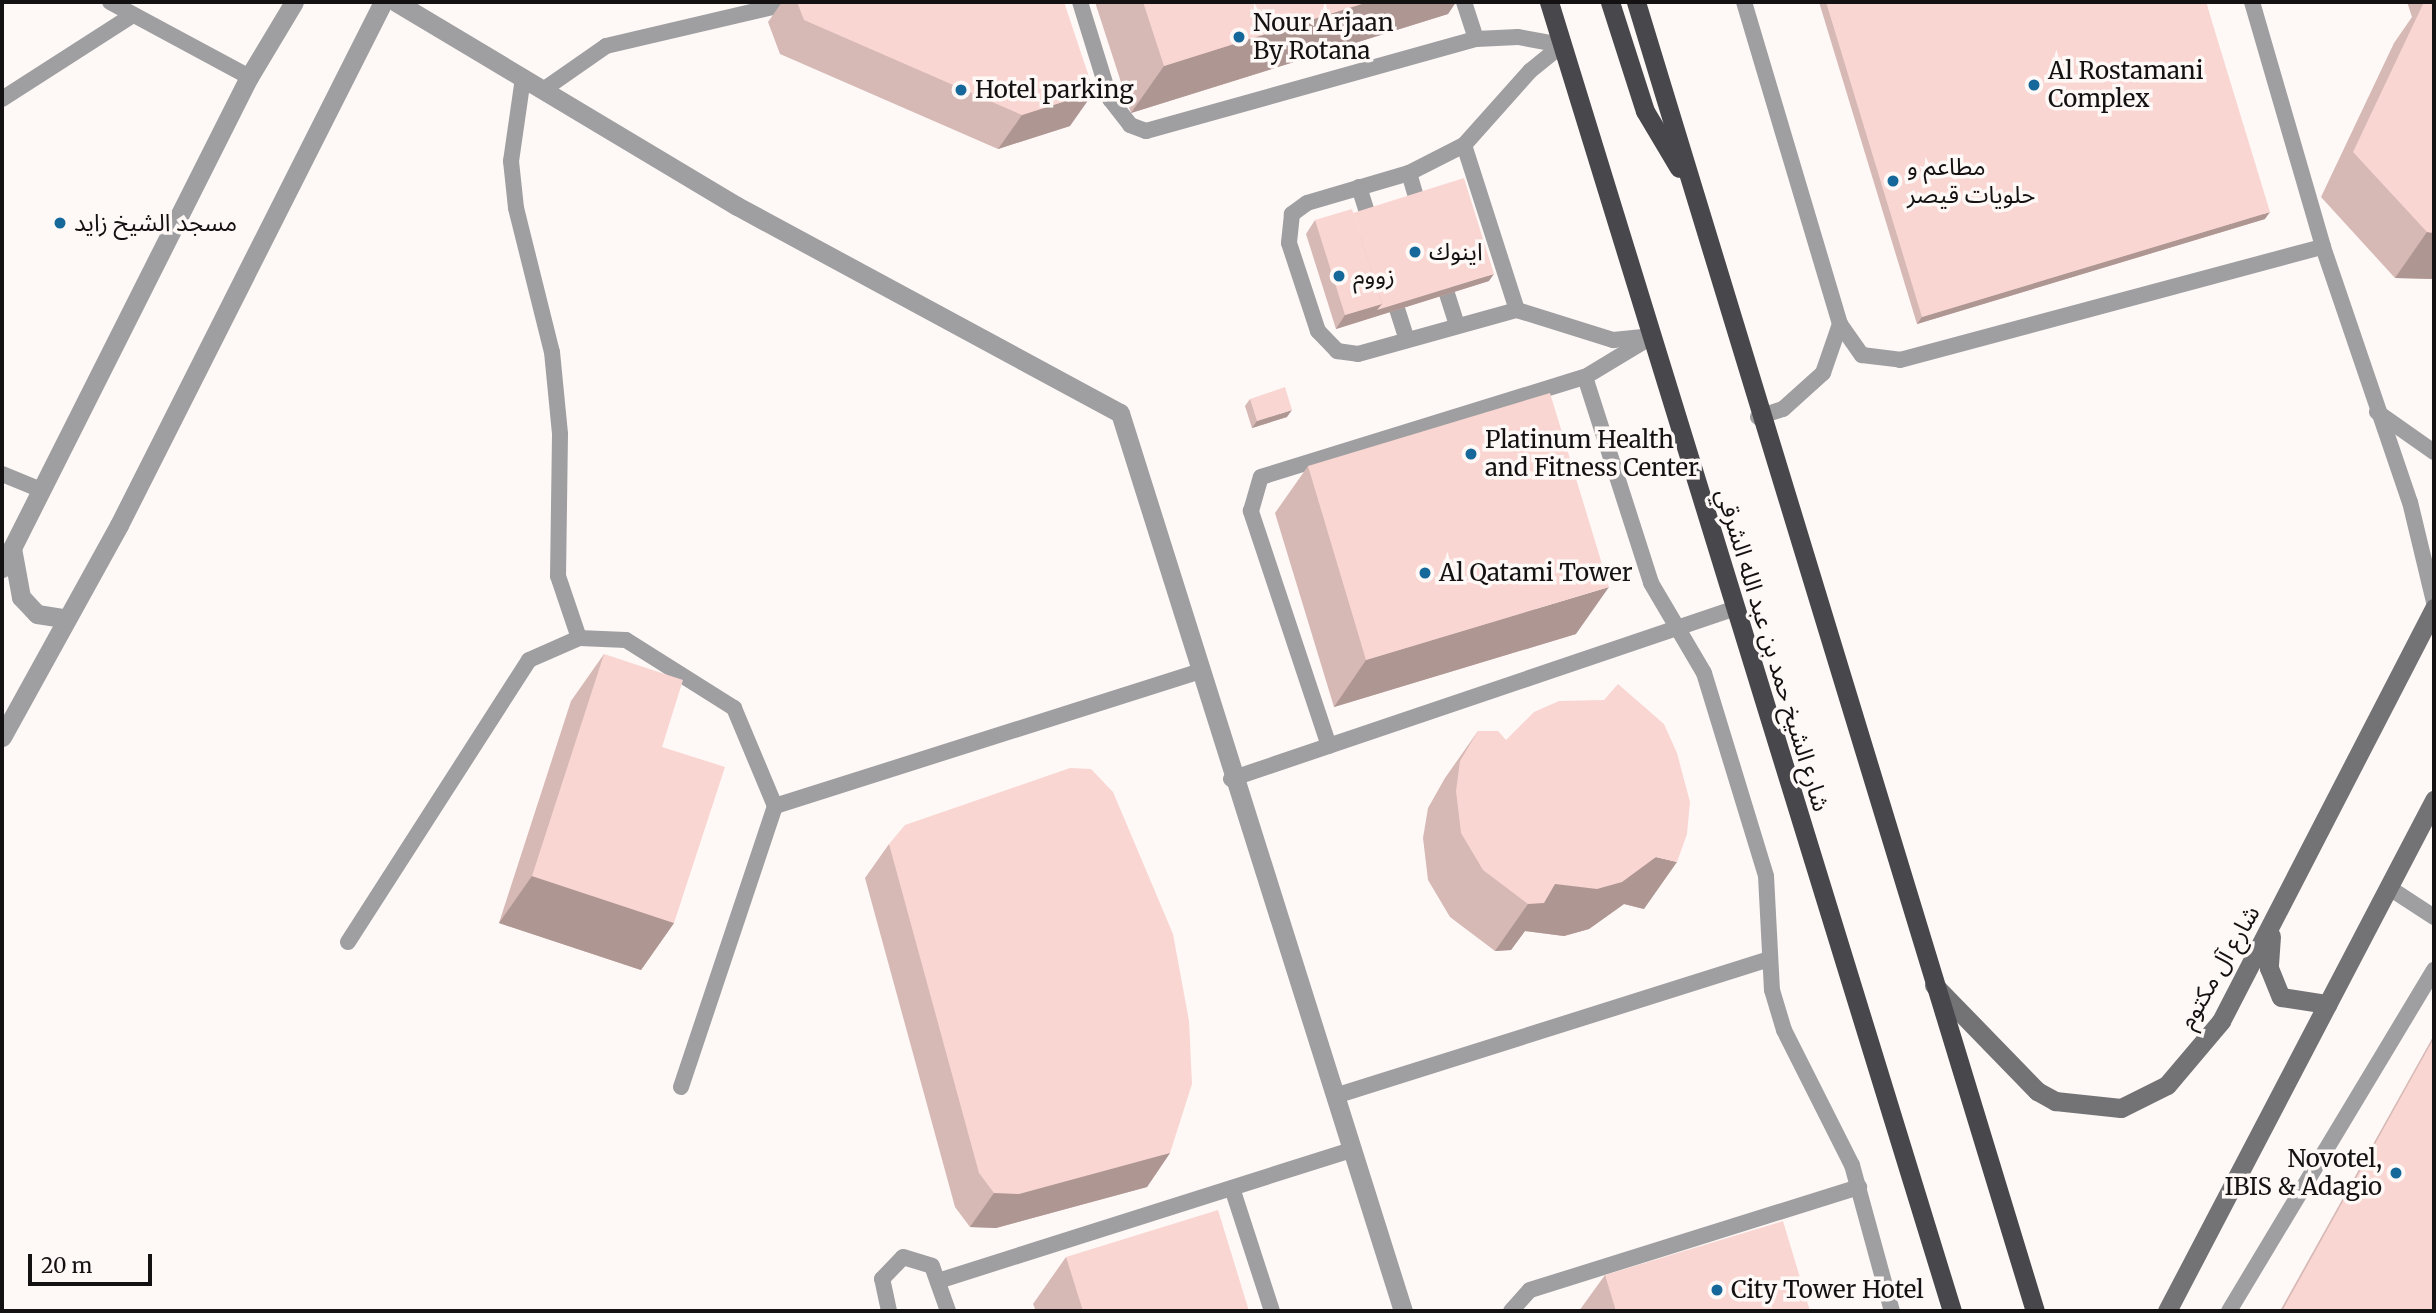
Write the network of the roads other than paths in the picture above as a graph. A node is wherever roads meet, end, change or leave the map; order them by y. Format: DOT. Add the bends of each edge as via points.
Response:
graph roads {
  1 [pos="110,2"];
  2 [pos="294,2"];
  3 [pos="383,2"];
  4 [pos="396,2"];
  5 [pos="793,2"];
  6 [pos="1080,2"];
  7 [pos="1464,2"];
  8 [pos="1549,2"];
  9 [pos="1610,2"];
  10 [pos="1636,2"];
  11 [pos="1744,2"];
  12 [pos="2252,2"];
  13 [pos="133,15"];
  14 [pos="1476,39"];
  15 [pos="1562,44"];
  16 [pos="249,77"];
  17 [pos="523,78"];
  18 [pos="543,90"];
  19 [pos="2,99"];
  20 [pos="1464,145"];
  21 [pos="1409,173"];
  22 [pos="1688,180"];
  23 [pos="1359,187"];
  24 [pos="1429,236"];
  25 [pos="2323,247"];
  26 [pos="1379,251"];
  27 [pos="1437,261"];
  28 [pos="1387,276"];
  29 [pos="1517,310"];
  30 [pos="1840,324"];
  31 [pos="1457,325"];
  32 [pos="1653,336"];
  33 [pos="1407,340"];
  34 [pos="1585,377"];
  35 [pos="2375,411"];
  36 [pos="1758,417"];
  37 [pos="2434,452"];
  38 [pos="2,474"];
  39 [pos="41,490"];
  40 [pos="12,548"];
  41 [pos="2,568"];
  42 [pos="2434,602"];
  43 [pos="2434,608"];
  44 [pos="1734,609"];
  45 [pos="67,619"];
  46 [pos="1680,627"];
  47 [pos="579,638"];
  48 [pos="1200,671"];
  49 [pos="2,737"];
  50 [pos="1329,746"];
  51 [pos="1231,779"];
  52 [pos="2434,800"];
  53 [pos="775,806"];
  54 [pos="2388,887"];
  55 [pos="2434,918"];
  56 [pos="2271,928"];
  57 [pos="348,942"];
  58 [pos="1769,959"];
  59 [pos="2434,970"];
  60 [pos="1933,984"];
  61 [pos="2327,1004"];
  62 [pos="681,1087"];
  63 [pos="1335,1096"];
  64 [pos="1352,1150"];
  65 [pos="1859,1187"];
  66 [pos="1232,1188"];
  67 [pos="938,1281"];
  68 [pos="888,1311"];
  69 [pos="948,1311"];
  70 [pos="1272,1311"];
  71 [pos="1403,1311"];
  72 [pos="1511,1311"];
  73 [pos="1892,1311"];
  74 [pos="1952,1311"];
  75 [pos="2035,1311"];
  76 [pos="2167,1311"];
  77 [pos="2229,1311"];
  1 -- 13 [label="lane"];
  2 -- 16 [label="street"];
  3 -- 45 [label="street" via="325,126"];
  4 -- 17 [label="street"];
  5 -- 18 [label="lane" via="606,46"];
  6 -- 14 [label="lane" via="1110,99 1124,119 1146,131"];
  7 -- 14 [label="lane"];
  8 -- 15 [label="highway, شارع الشيخ حمد بن عبد الله الشرقي"];
  9 -- 22 [label="highway" via="1645,111"];
  10 -- 22 [label="highway"];
  11 -- 30 [label="lane"];
  12 -- 25 [label="lane"];
  13 -- 16 [label="lane"];
  13 -- 19 [label="lane"];
  14 -- 15 [label="lane" via="1518,37"];
  15 -- 20 [label="lane" via="1530,71"];
  15 -- 32 [label="highway, شارع الشيخ حمد بن عبد الله الشرقي"];
  16 -- 39 [label="street"];
  17 -- 18 [label="street"];
  17 -- 47 [label="lane" via="511,161 552,352 560,434 558,576"];
  18 -- 48 [label="street" via="737,206 1120,413"];
  20 -- 21 [label="lane"];
  20 -- 29 [label="lane"];
  21 -- 23 [label="lane"];
  21 -- 24 [label="lane"];
  22 -- 36 [label="highway"];
  23 -- 26 [label="lane"];
  23 -- 33 [label="lane" via="1293,214 1293,255 1318,331 1336,351 1358,355"];
  25 -- 30 [label="lane" via="1900,360 1862,355"];
  25 -- 35 [label="lane"];
  27 -- 31 [label="lane"];
  28 -- 33 [label="lane"];
  29 -- 31 [label="lane"];
  29 -- 32 [label="lane" via="1613,340"];
  30 -- 36 [label="lane" via="1823,373 1783,409"];
  31 -- 33 [label="lane"];
  32 -- 34 [label="lane"];
  32 -- 44 [label="highway, شارع الشيخ حمد بن عبد الله الشرقي"];
  34 -- 46 [label="lane" via="1648,575"];
  34 -- 50 [label="lane" via="1271,469 1254,487 1251,511"];
  35 -- 37 [label="lane"];
  35 -- 42 [label="lane" via="2410,502"];
  36 -- 60 [label="highway"];
  38 -- 39 [label="lane"];
  39 -- 40 [label="street"];
  40 -- 41 [label="street"];
  40 -- 45 [label="street" via="21,597 37,614"];
  43 -- 56 [label="main road, شارع آل مكتوم"];
  44 -- 46 [label="lane"];
  44 -- 74 [label="highway, شارع الشيخ حمد بن عبد الله الشرقي"];
  45 -- 49 [label="street"];
  46 -- 50 [label="lane"];
  46 -- 58 [label="lane" via="1704,673 1760,852"];
  47 -- 53 [label="lane" via="626,640 734,708"];
  47 -- 57 [label="lane" via="529,660"];
  48 -- 51 [label="street"];
  48 -- 53 [label="lane"];
  50 -- 51 [label="lane"];
  51 -- 63 [label="street"];
  52 -- 54 [label="main road"];
  53 -- 62 [label="lane"];
  54 -- 55 [label="lane"];
  54 -- 61 [label="main road"];
  56 -- 60 [label="main road, شارع آل مكتوم" via="2191,1062 2167,1085 2121,1108 2080,1108 2037,1091"];
  56 -- 61 [label="main road" via="2269,968 2281,997"];
  58 -- 63 [label="lane"];
  58 -- 65 [label="lane" via="1784,1030"];
  59 -- 77 [label="lane"];
  60 -- 75 [label="highway"];
  61 -- 76 [label="main road"];
  63 -- 64 [label="street"];
  64 -- 66 [label="lane"];
  64 -- 71 [label="street"];
  65 -- 72 [label="lane" via="1530,1290"];
  65 -- 73 [label="lane"];
  66 -- 67 [label="lane"];
  66 -- 70 [label="lane"];
  67 -- 68 [label="lane" via="932,1266 903,1257 882,1279"];
  67 -- 69 [label="lane"];
}
